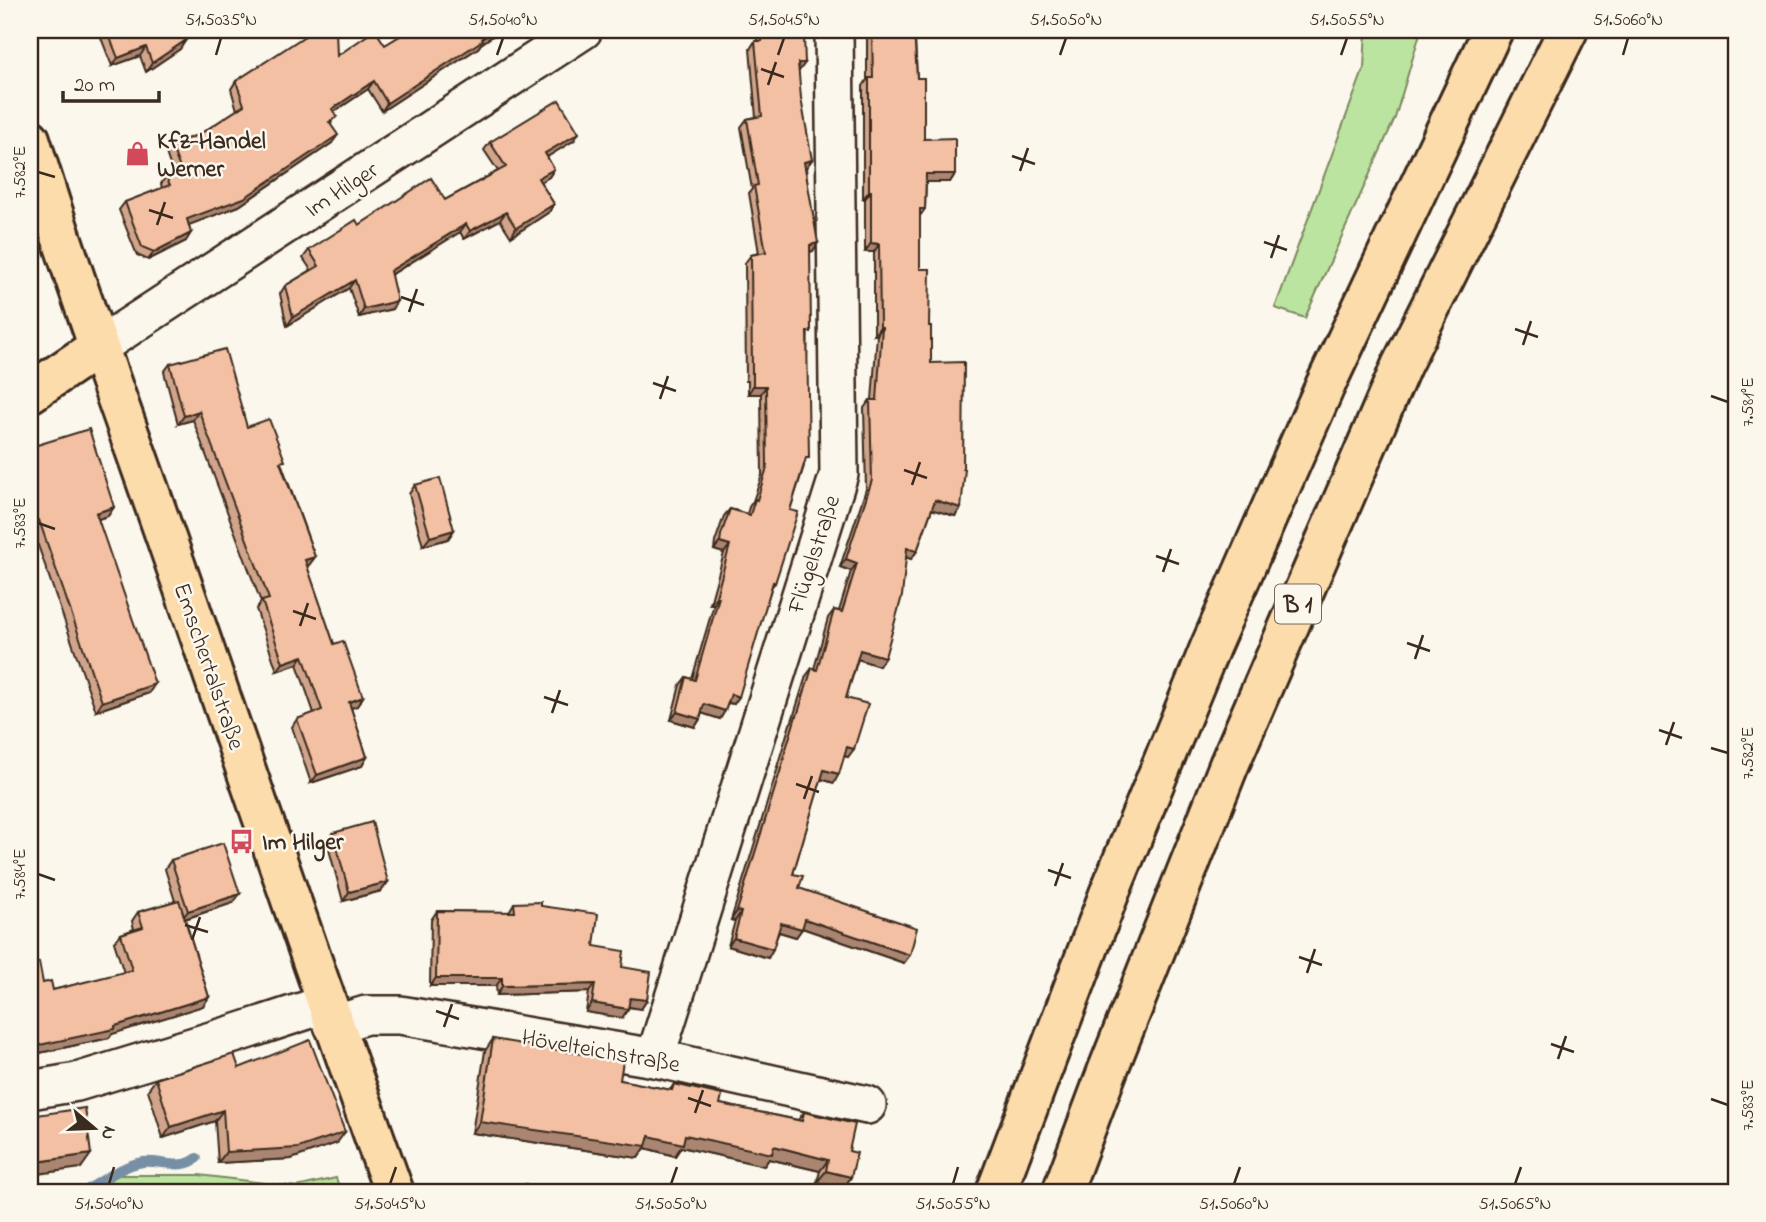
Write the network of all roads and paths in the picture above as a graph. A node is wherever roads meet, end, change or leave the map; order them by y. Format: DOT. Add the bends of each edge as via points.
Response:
graph roads {
  1 [pos="583,30"];
  2 [pos="834,30"];
  3 [pos="1493,30"];
  4 [pos="1568,30"];
  5 [pos="30,139"];
  6 [pos="98,347"];
  7 [pos="30,393"];
  8 [pos="330,1014"];
  9 [pos="655,1058"];
  10 [pos="30,1090"];
  11 [pos="867,1105"];
  12 [pos="394,1192"];
  13 [pos="996,1192"];
  14 [pos="1062,1192"];
  1 -- 6 [label="street, Im Hilger"];
  2 -- 9 [label="street, Flügelstraße" via="839,474"];
  3 -- 13 [label="main road, B 1" via="1325,386 1211,645 1109,894"];
  4 -- 14 [label="main road, B 1" via="1401,366 1228,765"];
  5 -- 6 [label="main road, Emschertalstraße"];
  6 -- 7 [label="main road"];
  6 -- 8 [label="main road, Emschertalstraße"];
  8 -- 9 [label="street, Hövelteichstraße" via="400,1016"];
  8 -- 10 [label="street, Hövelteichstraße" via="234,1034 76,1082"];
  8 -- 12 [label="main road, Emschertalstraße"];
  9 -- 11 [label="street, Hövelteichstraße"];
}
